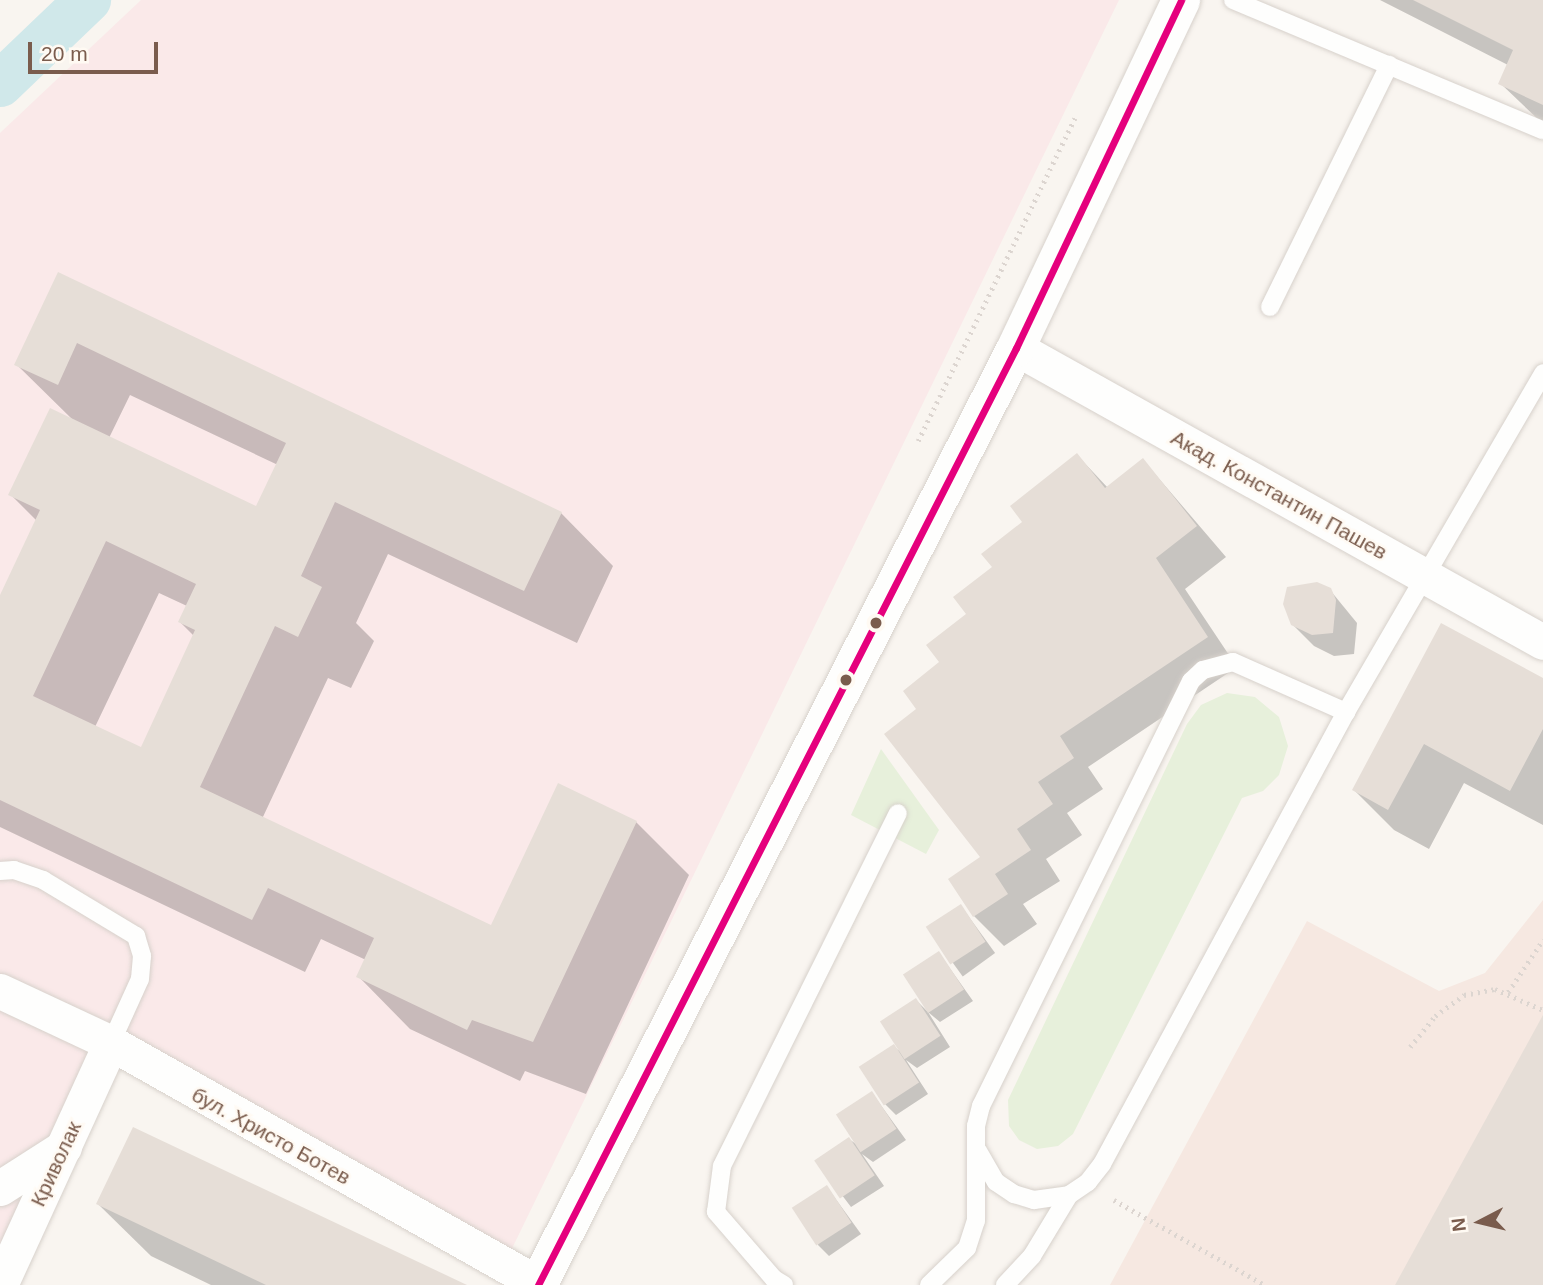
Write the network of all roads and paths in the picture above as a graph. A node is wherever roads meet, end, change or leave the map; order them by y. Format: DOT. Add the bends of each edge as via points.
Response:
graph roads {
  1 [pos="1181,0"];
  2 [pos="1233,0"];
  3 [pos="1389,65"];
  4 [pos="1543,130"];
  5 [pos="1270,307"];
  6 [pos="1016,348"];
  7 [pos="1543,373"];
  8 [pos="1428,577"];
  9 [pos="1543,642"];
  10 [pos="1346,712"];
  11 [pos="898,813"];
  12 [pos="0,871"];
  13 [pos="1543,940"];
  14 [pos="0,991"];
  15 [pos="1508,992"];
  16 [pos="1543,1010"];
  17 [pos="111,1043"];
  18 [pos="1410,1047"];
  19 [pos="64,1147"];
  20 [pos="977,1147"];
  21 [pos="0,1188"];
  22 [pos="1069,1195"];
  23 [pos="1121,1205"];
  24 [pos="0,1284"];
  25 [pos="539,1285"];
  26 [pos="784,1285"];
  27 [pos="929,1285"];
  28 [pos="1005,1285"];
  29 [pos="1265,1285"];
  1 -- 6 [label="street"];
  2 -- 3 [label="lane"];
  3 -- 4 [label="lane"];
  3 -- 5 [label="lane"];
  6 -- 8 [label="street, Акад. Константин Пашев"];
  6 -- 25 [label="street"];
  7 -- 8 [label="lane"];
  8 -- 9 [label="street, Акад. Константин Пашев"];
  8 -- 10 [label="lane"];
  10 -- 20 [label="lane" via="1233,662 1203,670 1191,681 981,1106"];
  10 -- 22 [label="lane" via="1101,1164 1088,1182"];
  11 -- 26 [label="lane" via="722,1166 716,1212"];
  12 -- 17 [label="lane" via="14,870 43,880 135,936 142,956 140,979"];
  13 -- 15 [label="path"];
  14 -- 17 [label="street, бул. Христо Ботев"];
  15 -- 16 [label="path"];
  15 -- 18 [label="path" via="1495,989 1464,995 1435,1016"];
  17 -- 19 [label="street, Криволак"];
  17 -- 25 [label="street, бул. Христо Ботев"];
  19 -- 21 [label="street"];
  19 -- 24 [label="street, Криволак"];
  20 -- 22 [label="lane" via="996,1182 1014,1194 1034,1200"];
  20 -- 27 [label="lane" via="976,1221 967,1248"];
  22 -- 28 [label="lane" via="1032,1256"];
  23 -- 29 [label="path"];
}
